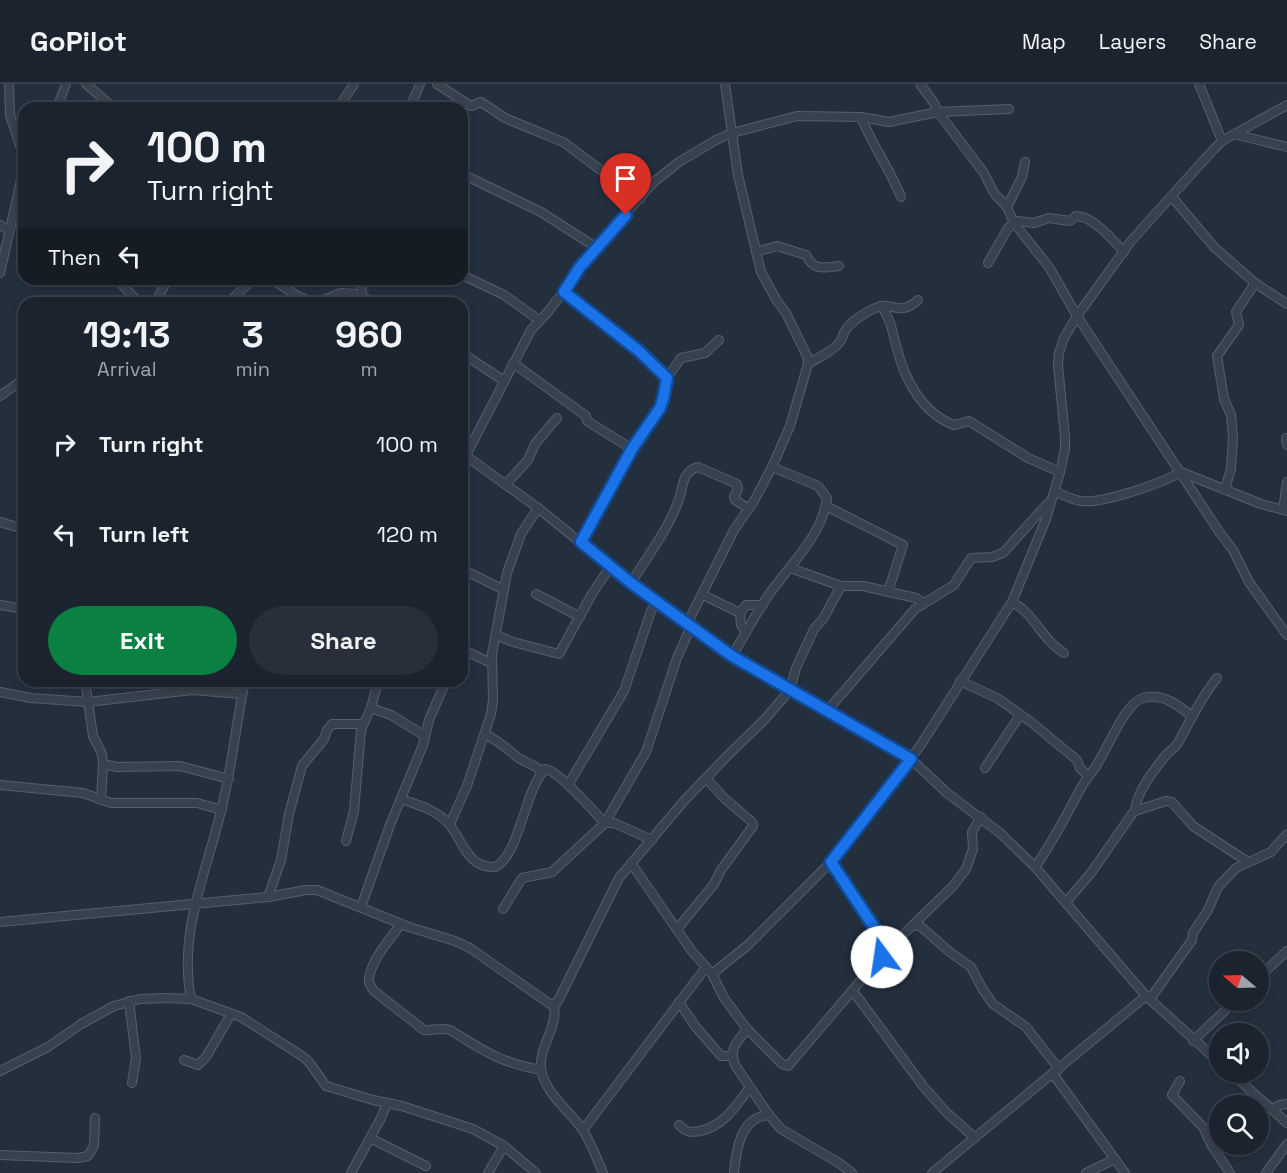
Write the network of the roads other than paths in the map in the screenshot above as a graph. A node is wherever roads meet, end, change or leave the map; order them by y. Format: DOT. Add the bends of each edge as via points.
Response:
graph roads {
  1 [pos="9,84"];
  2 [pos="66,84"];
  3 [pos="86,84"];
  4 [pos="353,84"];
  5 [pos="420,84"];
  6 [pos="437,84"];
  7 [pos="725,84"];
  8 [pos="920,84"];
  9 [pos="1199,84"];
  10 [pos="59,102"];
  11 [pos="107,102"];
  12 [pos="342,102"];
  13 [pos="413,102"];
  14 [pos="465,102"];
  15 [pos="468,104"];
  16 [pos="1287,105"];
  17 [pos="1009,109"];
  18 [pos="938,112"];
  19 [pos="861,117"];
  20 [pos="732,133"];
  21 [pos="1234,134"];
  22 [pos="18,140"];
  23 [pos="1222,141"];
  24 [pos="1287,147"];
  25 [pos="1025,162"];
  26 [pos="468,177"];
  27 [pos="18,191"];
  28 [pos="901,197"];
  29 [pos="1172,197"];
  30 [pos="640,199"];
  31 [pos="1008,207"];
  32 [pos="1014,223"];
  33 [pos="0,225"];
  34 [pos="8,230"];
  35 [pos="597,248"];
  36 [pos="756,252"];
  37 [pos="1124,252"];
  38 [pos="988,263"];
  39 [pos="839,266"];
  40 [pos="0,273"];
  41 [pos="468,278"];
  42 [pos="1255,283"];
  43 [pos="122,285"];
  44 [pos="247,285"];
  45 [pos="281,285"];
  46 [pos="363,285"];
  47 [pos="361,288"];
  48 [pos="564,292"];
  49 [pos="354,294"];
  50 [pos="134,297"];
  51 [pos="234,297"];
  52 [pos="300,297"];
  53 [pos="331,297"];
  54 [pos="353,297"];
  55 [pos="363,297"];
  56 [pos="918,300"];
  57 [pos="1287,304"];
  58 [pos="881,306"];
  59 [pos="1077,316"];
  60 [pos="539,320"];
  61 [pos="718,340"];
  62 [pos="468,357"];
  63 [pos="513,363"];
  64 [pos="808,364"];
  65 [pos="667,378"];
  66 [pos="504,381"];
  67 [pos="18,383"];
  68 [pos="0,396"];
  69 [pos="557,418"];
  70 [pos="468,447"];
  71 [pos="632,449"];
  72 [pos="468,457"];
  73 [pos="772,467"];
  74 [pos="1060,472"];
  75 [pos="1181,472"];
  76 [pos="1287,482"];
  77 [pos="506,484"];
  78 [pos="1225,489"];
  79 [pos="1054,494"];
  80 [pos="826,506"];
  81 [pos="538,508"];
  82 [pos="748,509"];
  83 [pos="1285,510"];
  84 [pos="0,522"];
  85 [pos="18,527"];
  86 [pos="581,542"];
  87 [pos="610,567"];
  88 [pos="790,568"];
  89 [pos="468,572"];
  90 [pos="631,583"];
  91 [pos="841,585"];
  92 [pos="504,590"];
  93 [pos="888,592"];
  94 [pos="536,594"];
  95 [pos="703,595"];
  96 [pos="657,602"];
  97 [pos="923,602"];
  98 [pos="1012,602"];
  99 [pos="0,605"];
  100 [pos="763,605"];
  101 [pos="18,608"];
  102 [pos="740,613"];
  103 [pos="580,617"];
  104 [pos="689,625"];
  105 [pos="746,632"];
  106 [pos="496,635"];
  107 [pos="1287,635"];
  108 [pos="468,652"];
  109 [pos="1064,653"];
  110 [pos="732,656"];
  111 [pos="491,663"];
  112 [pos="1217,678"];
  113 [pos="960,681"];
  114 [pos="86,687"];
  115 [pos="244,687"];
  116 [pos="374,687"];
  117 [pos="443,687"];
  118 [pos="790,690"];
  119 [pos="0,692"];
  120 [pos="242,694"];
  121 [pos="88,702"];
  122 [pos="371,708"];
  123 [pos="827,711"];
  124 [pos="1020,715"];
  125 [pos="1192,717"];
  126 [pos="363,724"];
  127 [pos="485,734"];
  128 [pos="425,736"];
  129 [pos="911,759"];
  130 [pos="104,764"];
  131 [pos="985,768"];
  132 [pos="542,772"];
  133 [pos="1088,776"];
  134 [pos="706,778"];
  135 [pos="229,779"];
  136 [pos="0,784"];
  137 [pos="568,785"];
  138 [pos="402,799"];
  139 [pos="101,800"];
  140 [pos="222,810"];
  141 [pos="1135,812"];
  142 [pos="981,817"];
  143 [pos="605,823"];
  144 [pos="450,824"];
  145 [pos="1287,825"];
  146 [pos="1287,834"];
  147 [pos="652,840"];
  148 [pos="346,841"];
  149 [pos="1279,844"];
  150 [pos="831,862"];
  151 [pos="1248,862"];
  152 [pos="631,863"];
  153 [pos="1035,867"];
  154 [pos="268,897"];
  155 [pos="1066,902"];
  156 [pos="194,904"];
  157 [pos="361,907"];
  158 [pos="503,909"];
  159 [pos="0,922"];
  160 [pos="401,924"];
  161 [pos="913,925"];
  162 [pos="678,928"];
  163 [pos="1287,951"];
  164 [pos="885,952"];
  165 [pos="706,967"];
  166 [pos="1269,968"];
  167 [pos="712,974"];
  168 [pos="853,991"];
  169 [pos="1148,997"];
  170 [pos="191,999"];
  171 [pos="129,1001"];
  172 [pos="680,1002"];
  173 [pos="554,1005"];
  174 [pos="1224,1011"];
  175 [pos="231,1014"];
  176 [pos="747,1029"];
  177 [pos="1193,1041"];
  178 [pos="1209,1055"];
  179 [pos="732,1056"];
  180 [pos="184,1060"];
  181 [pos="541,1070"];
  182 [pos="0,1071"];
  183 [pos="1056,1072"];
  184 [pos="1180,1081"];
  185 [pos="132,1083"];
  186 [pos="1242,1083"];
  187 [pos="750,1087"];
  188 [pos="387,1103"];
  189 [pos="1287,1104"];
  190 [pos="1272,1109"];
  191 [pos="769,1115"];
  192 [pos="95,1118"];
  193 [pos="1287,1123"];
  194 [pos="679,1125"];
  195 [pos="583,1130"];
  196 [pos="370,1138"];
  197 [pos="975,1138"];
  198 [pos="1287,1144"];
  199 [pos="504,1146"];
  200 [pos="0,1155"];
  201 [pos="1115,1159"];
  202 [pos="426,1166"];
  203 [pos="351,1173"];
  204 [pos="488,1173"];
  205 [pos="536,1173"];
  206 [pos="603,1173"];
  207 [pos="734,1173"];
  208 [pos="852,1173"];
  209 [pos="932,1173"];
  210 [pos="1086,1173"];
  211 [pos="1125,1173"];
  212 [pos="1230,1173"];
  213 [pos="1266,1173"];
  1 -- 22 [label="street" via="10,116"];
  2 -- 10 [label="street"];
  3 -- 11 [label="street"];
  4 -- 12 [label="street"];
  5 -- 13 [label="street"];
  6 -- 14 [label="street"];
  7 -- 20 [label="street"];
  8 -- 18 [label="street"];
  9 -- 23 [label="street"];
  15 -- 30 [label="street" via="481,102 505,118 563,142"];
  16 -- 21 [label="street"];
  17 -- 18 [label="street"];
  18 -- 19 [label="street" via="889,122"];
  18 -- 31 [label="street"];
  19 -- 20 [label="street" via="796,116"];
  19 -- 28 [label="street"];
  20 -- 30 [label="street" via="679,162"];
  20 -- 36 [label="street"];
  21 -- 23 [label="street"];
  21 -- 24 [label="street"];
  23 -- 29 [label="street"];
  25 -- 31 [label="street"];
  26 -- 35 [label="street" via="541,212"];
  27 -- 34 [label="street"];
  29 -- 37 [label="street"];
  29 -- 42 [label="street" via="1214,247"];
  30 -- 35 [label="street"];
  31 -- 32 [label="street"];
  32 -- 37 [label="street" via="1048,218 1070,221 1082,216 1105,231"];
  32 -- 38 [label="street"];
  32 -- 59 [label="street" via="1049,267"];
  33 -- 34 [label="street"];
  34 -- 40 [label="street"];
  35 -- 48 [label="street"];
  36 -- 39 [label="street" via="777,246 806,255 810,264 818,267"];
  36 -- 64 [label="street" via="761,272 786,313"];
  37 -- 59 [label="street"];
  41 -- 60 [label="street"];
  42 -- 57 [label="street"];
  42 -- 78 [label="street" via="1236,312 1239,325 1217,356 1233,438"];
  43 -- 50 [label="street"];
  44 -- 51 [label="street"];
  45 -- 52 [label="street"];
  46 -- 47 [label="street"];
  47 -- 49 [label="street"];
  47 -- 55 [label="street"];
  48 -- 60 [label="street"];
  48 -- 65 [label="street"];
  49 -- 53 [label="street"];
  49 -- 54 [label="street"];
  56 -- 58 [label="street" via="902,309"];
  58 -- 64 [label="street" via="847,328 839,343"];
  58 -- 74 [label="street" via="892,323 903,369 932,413 954,425 969,421 1028,458"];
  59 -- 74 [label="street" via="1059,353 1065,437"];
  59 -- 75 [label="street"];
  60 -- 63 [label="street"];
  61 -- 65 [label="street" via="705,353 681,358"];
  62 -- 66 [label="street"];
  63 -- 66 [label="street"];
  63 -- 71 [label="street" via="586,416 587,421"];
  64 -- 73 [label="street" via="790,426"];
  65 -- 71 [label="street" via="660,408"];
  66 -- 70 [label="street"];
  67 -- 68 [label="street"];
  69 -- 77 [label="street"];
  71 -- 86 [label="street"];
  72 -- 77 [label="street"];
  73 -- 80 [label="street" via="818,486 827,498"];
  73 -- 82 [label="street"];
  74 -- 79 [label="street"];
  75 -- 78 [label="street"];
  75 -- 79 [label="street" via="1152,486 1088,502"];
  75 -- 107 [label="street"];
  76 -- 83 [label="street"];
  77 -- 81 [label="street"];
  78 -- 83 [label="street"];
  79 -- 97 [label="street" via="1003,553 974,556 954,585"];
  79 -- 98 [label="street"];
  80 -- 88 [label="street" via="814,534"];
  80 -- 93 [label="street" via="903,545"];
  81 -- 86 [label="street"];
  81 -- 92 [label="street" via="520,534"];
  82 -- 90 [label="street" via="735,500 737,484 698,466 690,469 670,522"];
  82 -- 95 [label="street"];
  84 -- 85 [label="street"];
  86 -- 87 [label="street"];
  87 -- 90 [label="street"];
  87 -- 103 [label="street"];
  88 -- 91 [label="street"];
  88 -- 100 [label="street"];
  89 -- 92 [label="street"];
  90 -- 96 [label="street"];
  91 -- 93 [label="street"];
  91 -- 118 [label="street" via="814,629"];
  92 -- 106 [label="street"];
  93 -- 97 [label="street"];
  94 -- 103 [label="street"];
  95 -- 102 [label="street"];
  95 -- 104 [label="street"];
  96 -- 104 [label="street"];
  96 -- 137 [label="street" via="624,691"];
  97 -- 123 [label="street"];
  98 -- 109 [label="street" via="1026,611 1050,644"];
  98 -- 113 [label="street"];
  99 -- 101 [label="street"];
  100 -- 102 [label="street" via="746,605"];
  100 -- 105 [label="street"];
  102 -- 105 [label="street"];
  103 -- 106 [label="street" via="559,654"];
  104 -- 110 [label="street"];
  104 -- 143 [label="street" via="646,752"];
  105 -- 110 [label="street"];
  106 -- 111 [label="street"];
  108 -- 111 [label="street"];
  110 -- 118 [label="street"];
  111 -- 127 [label="street" via="493,700"];
  112 -- 125 [label="street"];
  113 -- 124 [label="street" via="997,698"];
  113 -- 129 [label="street"];
  114 -- 121 [label="street"];
  115 -- 120 [label="street"];
  116 -- 122 [label="street"];
  117 -- 128 [label="street"];
  118 -- 123 [label="street"];
  118 -- 134 [label="street"];
  119 -- 121 [label="street"];
  120 -- 121 [label="street" via="192,690"];
  120 -- 135 [label="street"];
  121 -- 130 [label="street" via="93,736"];
  122 -- 126 [label="street"];
  122 -- 128 [label="street"];
  123 -- 129 [label="street"];
  124 -- 131 [label="street"];
  124 -- 133 [label="street" via="1077,760"];
  125 -- 133 [label="street" via="1169,700 1143,698 1121,721"];
  125 -- 141 [label="street" via="1144,788"];
  126 -- 148 [label="street" via="354,811"];
  126 -- 154 [label="street" via="332,724 302,766 281,860"];
  127 -- 132 [label="street"];
  127 -- 144 [label="street"];
  128 -- 138 [label="street"];
  129 -- 142 [label="street"];
  129 -- 150 [label="street"];
  130 -- 135 [label="street" via="180,766"];
  130 -- 139 [label="street"];
  132 -- 137 [label="street" via="549,769"];
  132 -- 144 [label="street" via="510,851 499,866 487,867 468,855"];
  133 -- 153 [label="street"];
  134 -- 147 [label="street"];
  134 -- 162 [label="street" via="753,826"];
  135 -- 140 [label="street"];
  136 -- 139 [label="street" via="83,794"];
  137 -- 143 [label="street"];
  138 -- 144 [label="street"];
  138 -- 157 [label="street"];
  139 -- 140 [label="street" via="123,804 197,803"];
  140 -- 156 [label="street"];
  141 -- 151 [label="street" via="1172,802 1193,826"];
  141 -- 155 [label="street"];
  142 -- 153 [label="street"];
  142 -- 161 [label="street" via="972,832 973,849 966,869"];
  143 -- 147 [label="street" via="614,823"];
  143 -- 158 [label="street" via="552,872 522,878"];
  145 -- 149 [label="street"];
  146 -- 149 [label="street"];
  147 -- 152 [label="street"];
  149 -- 151 [label="street"];
  150 -- 164 [label="street" via="878,933"];
  150 -- 167 [label="street"];
  151 -- 169 [label="street" via="1236,868 1218,887 1192,940"];
  152 -- 162 [label="street"];
  152 -- 173 [label="street" via="612,891"];
  153 -- 155 [label="street"];
  154 -- 156 [label="street"];
  154 -- 157 [label="street" via="317,890"];
  155 -- 169 [label="street"];
  156 -- 159 [label="street"];
  156 -- 170 [label="street" via="188,984"];
  157 -- 160 [label="street"];
  160 -- 173 [label="street" via="470,948"];
  160 -- 181 [label="street" via="369,977 374,991 424,1030 443,1027 499,1060"];
  161 -- 164 [label="street"];
  161 -- 183 [label="street" via="920,926 971,967 993,1004 1026,1027"];
  162 -- 165 [label="street"];
  163 -- 166 [label="street"];
  164 -- 168 [label="street"];
  165 -- 167 [label="street"];
  165 -- 172 [label="street"];
  167 -- 176 [label="street"];
  168 -- 176 [label="street" via="788,1066"];
  168 -- 197 [label="street" via="923,1086"];
  169 -- 177 [label="street"];
  169 -- 183 [label="street" via="1099,1033"];
  170 -- 171 [label="street"];
  170 -- 175 [label="street"];
  171 -- 182 [label="street" via="101,1012 48,1047"];
  171 -- 185 [label="street" via="136,1058"];
  172 -- 179 [label="street" via="721,1056"];
  172 -- 195 [label="street"];
  173 -- 181 [label="street" via="556,1016 543,1051"];
  174 -- 177 [label="street"];
  175 -- 180 [label="street" via="198,1065"];
  175 -- 188 [label="street" via="302,1056 326,1086"];
  176 -- 179 [label="street"];
  177 -- 178 [label="street"];
  179 -- 187 [label="street"];
  181 -- 195 [label="street" via="553,1094"];
  183 -- 197 [label="street"];
  183 -- 201 [label="street"];
  184 -- 212 [label="street" via="1172,1095 1203,1127"];
  186 -- 190 [label="street"];
  187 -- 191 [label="street"];
  187 -- 194 [label="street" via="719,1124 710,1129 691,1133"];
  188 -- 196 [label="street"];
  188 -- 199 [label="street" via="473,1129"];
  189 -- 190 [label="street"];
  190 -- 193 [label="street"];
  191 -- 207 [label="street" via="756,1119 740,1138"];
  191 -- 208 [label="street" via="781,1130"];
  192 -- 200 [label="street" via="94,1146 88,1156"];
  195 -- 206 [label="street"];
  196 -- 202 [label="street"];
  196 -- 203 [label="street"];
  197 -- 209 [label="street"];
  198 -- 213 [label="street"];
  199 -- 204 [label="street"];
  199 -- 205 [label="street"];
  201 -- 210 [label="street"];
  201 -- 211 [label="street"];
}
